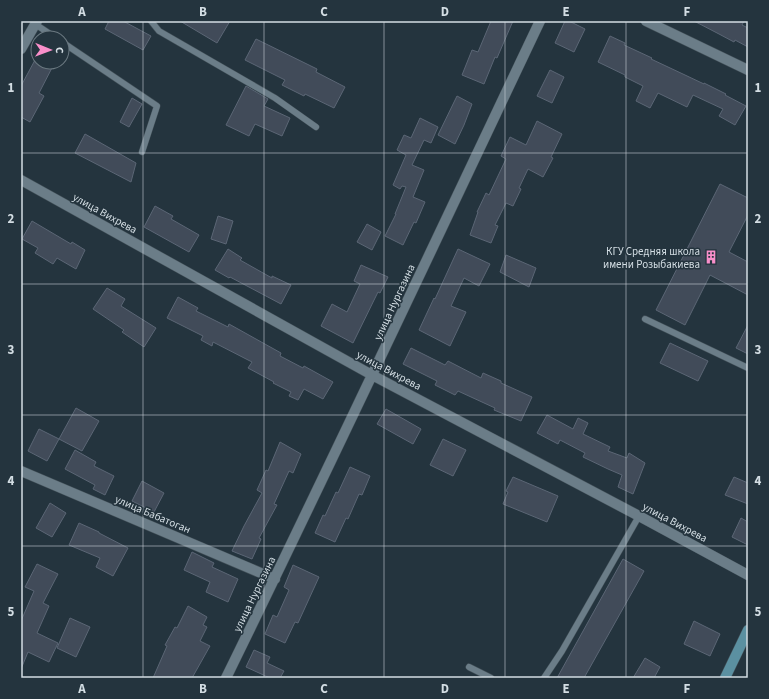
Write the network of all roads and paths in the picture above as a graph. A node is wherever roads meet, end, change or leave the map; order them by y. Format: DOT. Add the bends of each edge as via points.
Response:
graph roads {
  1 [pos="151,21"];
  2 [pos="540,21"];
  3 [pos="646,21"];
  4 [pos="36,22"];
  5 [pos="46,30"];
  6 [pos="70,47"];
  7 [pos="21,49"];
  8 [pos="748,70"];
  9 [pos="316,127"];
  10 [pos="142,152"];
  11 [pos="21,180"];
  12 [pos="645,319"];
  13 [pos="748,368"];
  14 [pos="372,375"];
  15 [pos="21,472"];
  16 [pos="639,516"];
  17 [pos="748,575"];
  18 [pos="275,578"];
  19 [pos="748,630"];
  20 [pos="469,668"];
  21 [pos="226,678"];
  22 [pos="491,678"];
  23 [pos="544,678"];
  24 [pos="725,678"];
  1 -- 9 [label="lane" via="159,31 276,98"];
  2 -- 14 [label="street, улица Нургазина"];
  3 -- 8 [label="street"];
  4 -- 5 [label="lane"];
  4 -- 7 [label="street"];
  6 -- 10 [label="lane" via="157,106"];
  11 -- 14 [label="street, улица Вихрева"];
  12 -- 13 [label="lane"];
  14 -- 16 [label="street, улица Вихрева"];
  14 -- 18 [label="street, улица Нургазина"];
  15 -- 18 [label="street, улица Бабатоган"];
  16 -- 17 [label="street, улица Вихрева"];
  16 -- 23 [label="lane"];
  18 -- 21 [label="street, улица Нургазина"];
  19 -- 24 [label="main road"];
  20 -- 22 [label="lane"];
}
